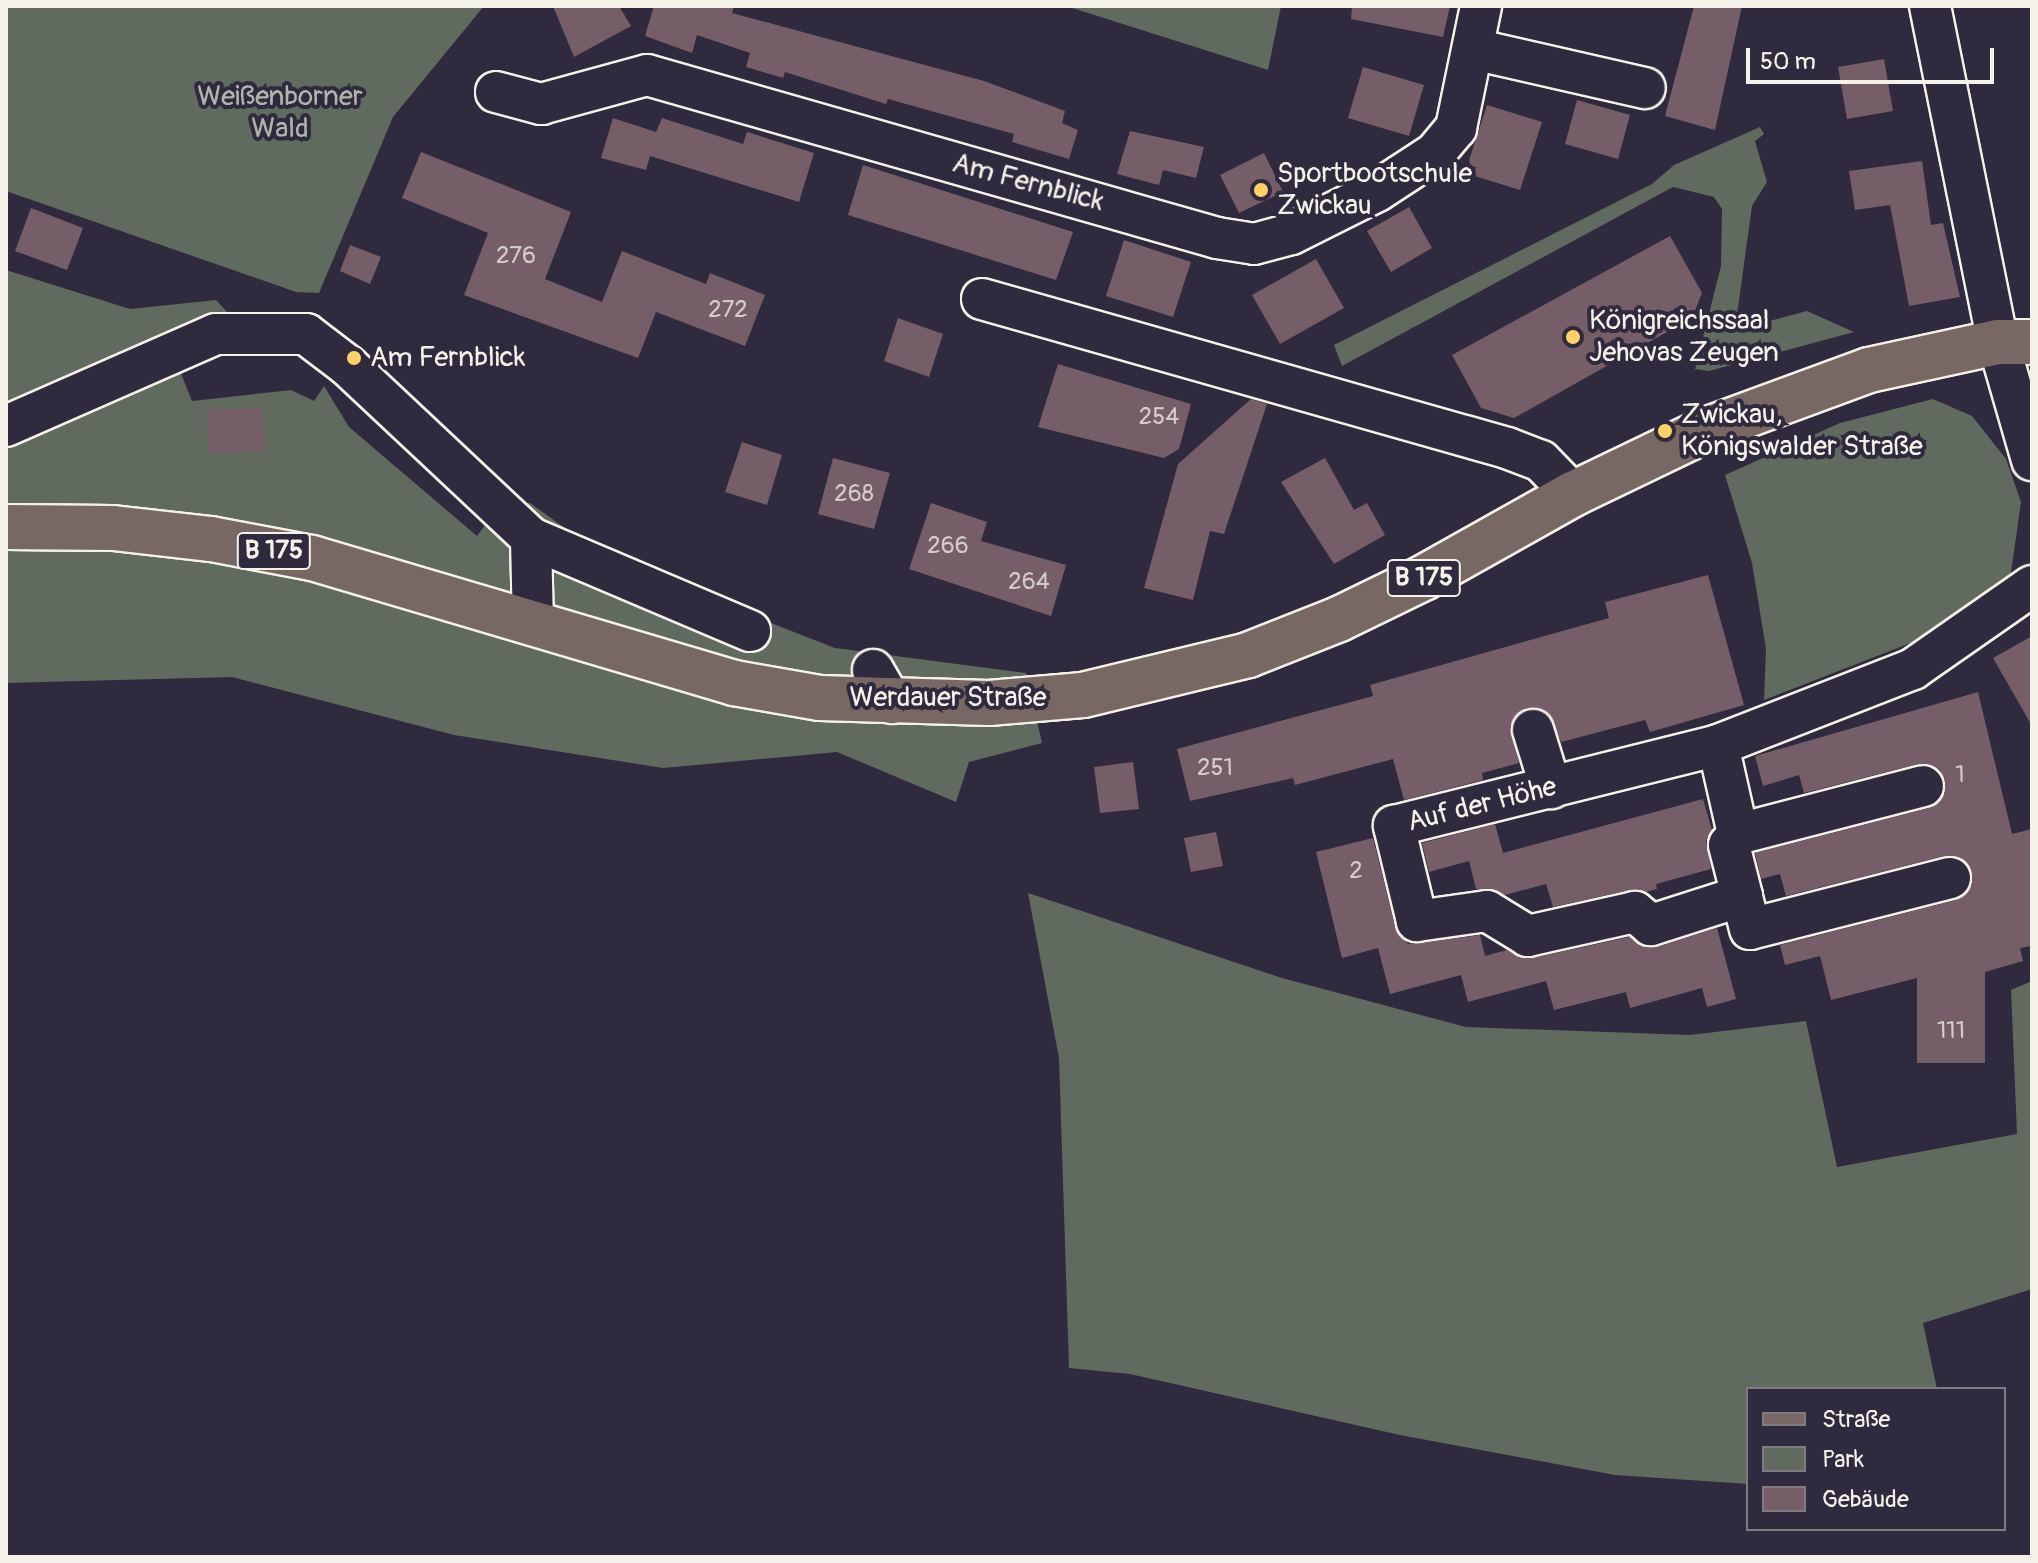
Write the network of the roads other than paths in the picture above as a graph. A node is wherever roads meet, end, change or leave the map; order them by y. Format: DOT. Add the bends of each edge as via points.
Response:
graph roads {
  1 [pos="1481,6"];
  2 [pos="1930,6"];
  3 [pos="1473,49"];
  4 [pos="1645,88"];
  5 [pos="496,92"];
  6 [pos="982,299"];
  7 [pos="2015,342"];
  8 [pos="6,426"];
  9 [pos="2032,460"];
  10 [pos="1573,494"];
  11 [pos="6,527"];
  12 [pos="531,538"];
  13 [pos="2032,586"];
  14 [pos="533,625"];
  15 [pos="750,631"];
  16 [pos="1533,730"];
  17 [pos="1718,745"];
  18 [pos="1923,786"];
  19 [pos="1551,788"];
  20 [pos="1738,834"];
  21 [pos="1950,878"];
  22 [pos="1742,896"];
  1 -- 3 [label="street, Am Fernblick"];
  2 -- 7 [label="street"];
  3 -- 4 [label="street"];
  3 -- 5 [label="street, Am Fernblick" via="1456,128 1435,153 1377,191 1291,234 1254,244 1217,238 647,75 541,104"];
  6 -- 10 [label="street" via="1507,448 1541,461"];
  7 -- 9 [label="street"];
  7 -- 10 [label="main road, Werdauer Straße / B 175" via="1869,370 1706,430"];
  8 -- 12 [label="street" via="216,334 306,334 348,366"];
  10 -- 14 [label="main road, Werdauer Straße / B 175" via="1339,619 1248,655 1083,695 989,703 883,686 734,683"];
  11 -- 14 [label="main road, Werdauer Straße / B 175" via="113,528 312,558"];
  12 -- 14 [label="street"];
  12 -- 15 [label="street" via="689,610"];
  13 -- 17 [label="street, Auf der Höhe" via="1913,669"];
  16 -- 19 [label="street"];
  17 -- 19 [label="street, Auf der Höhe"];
  17 -- 20 [label="street"];
  18 -- 20 [label="street"];
  19 -- 22 [label="street, Auf der Höhe" via="1394,826 1417,921 1487,911 1528,936 1635,912 1651,925"];
  20 -- 22 [label="street" via="1729,845"];
  21 -- 22 [label="street" via="1750,929"];
}
